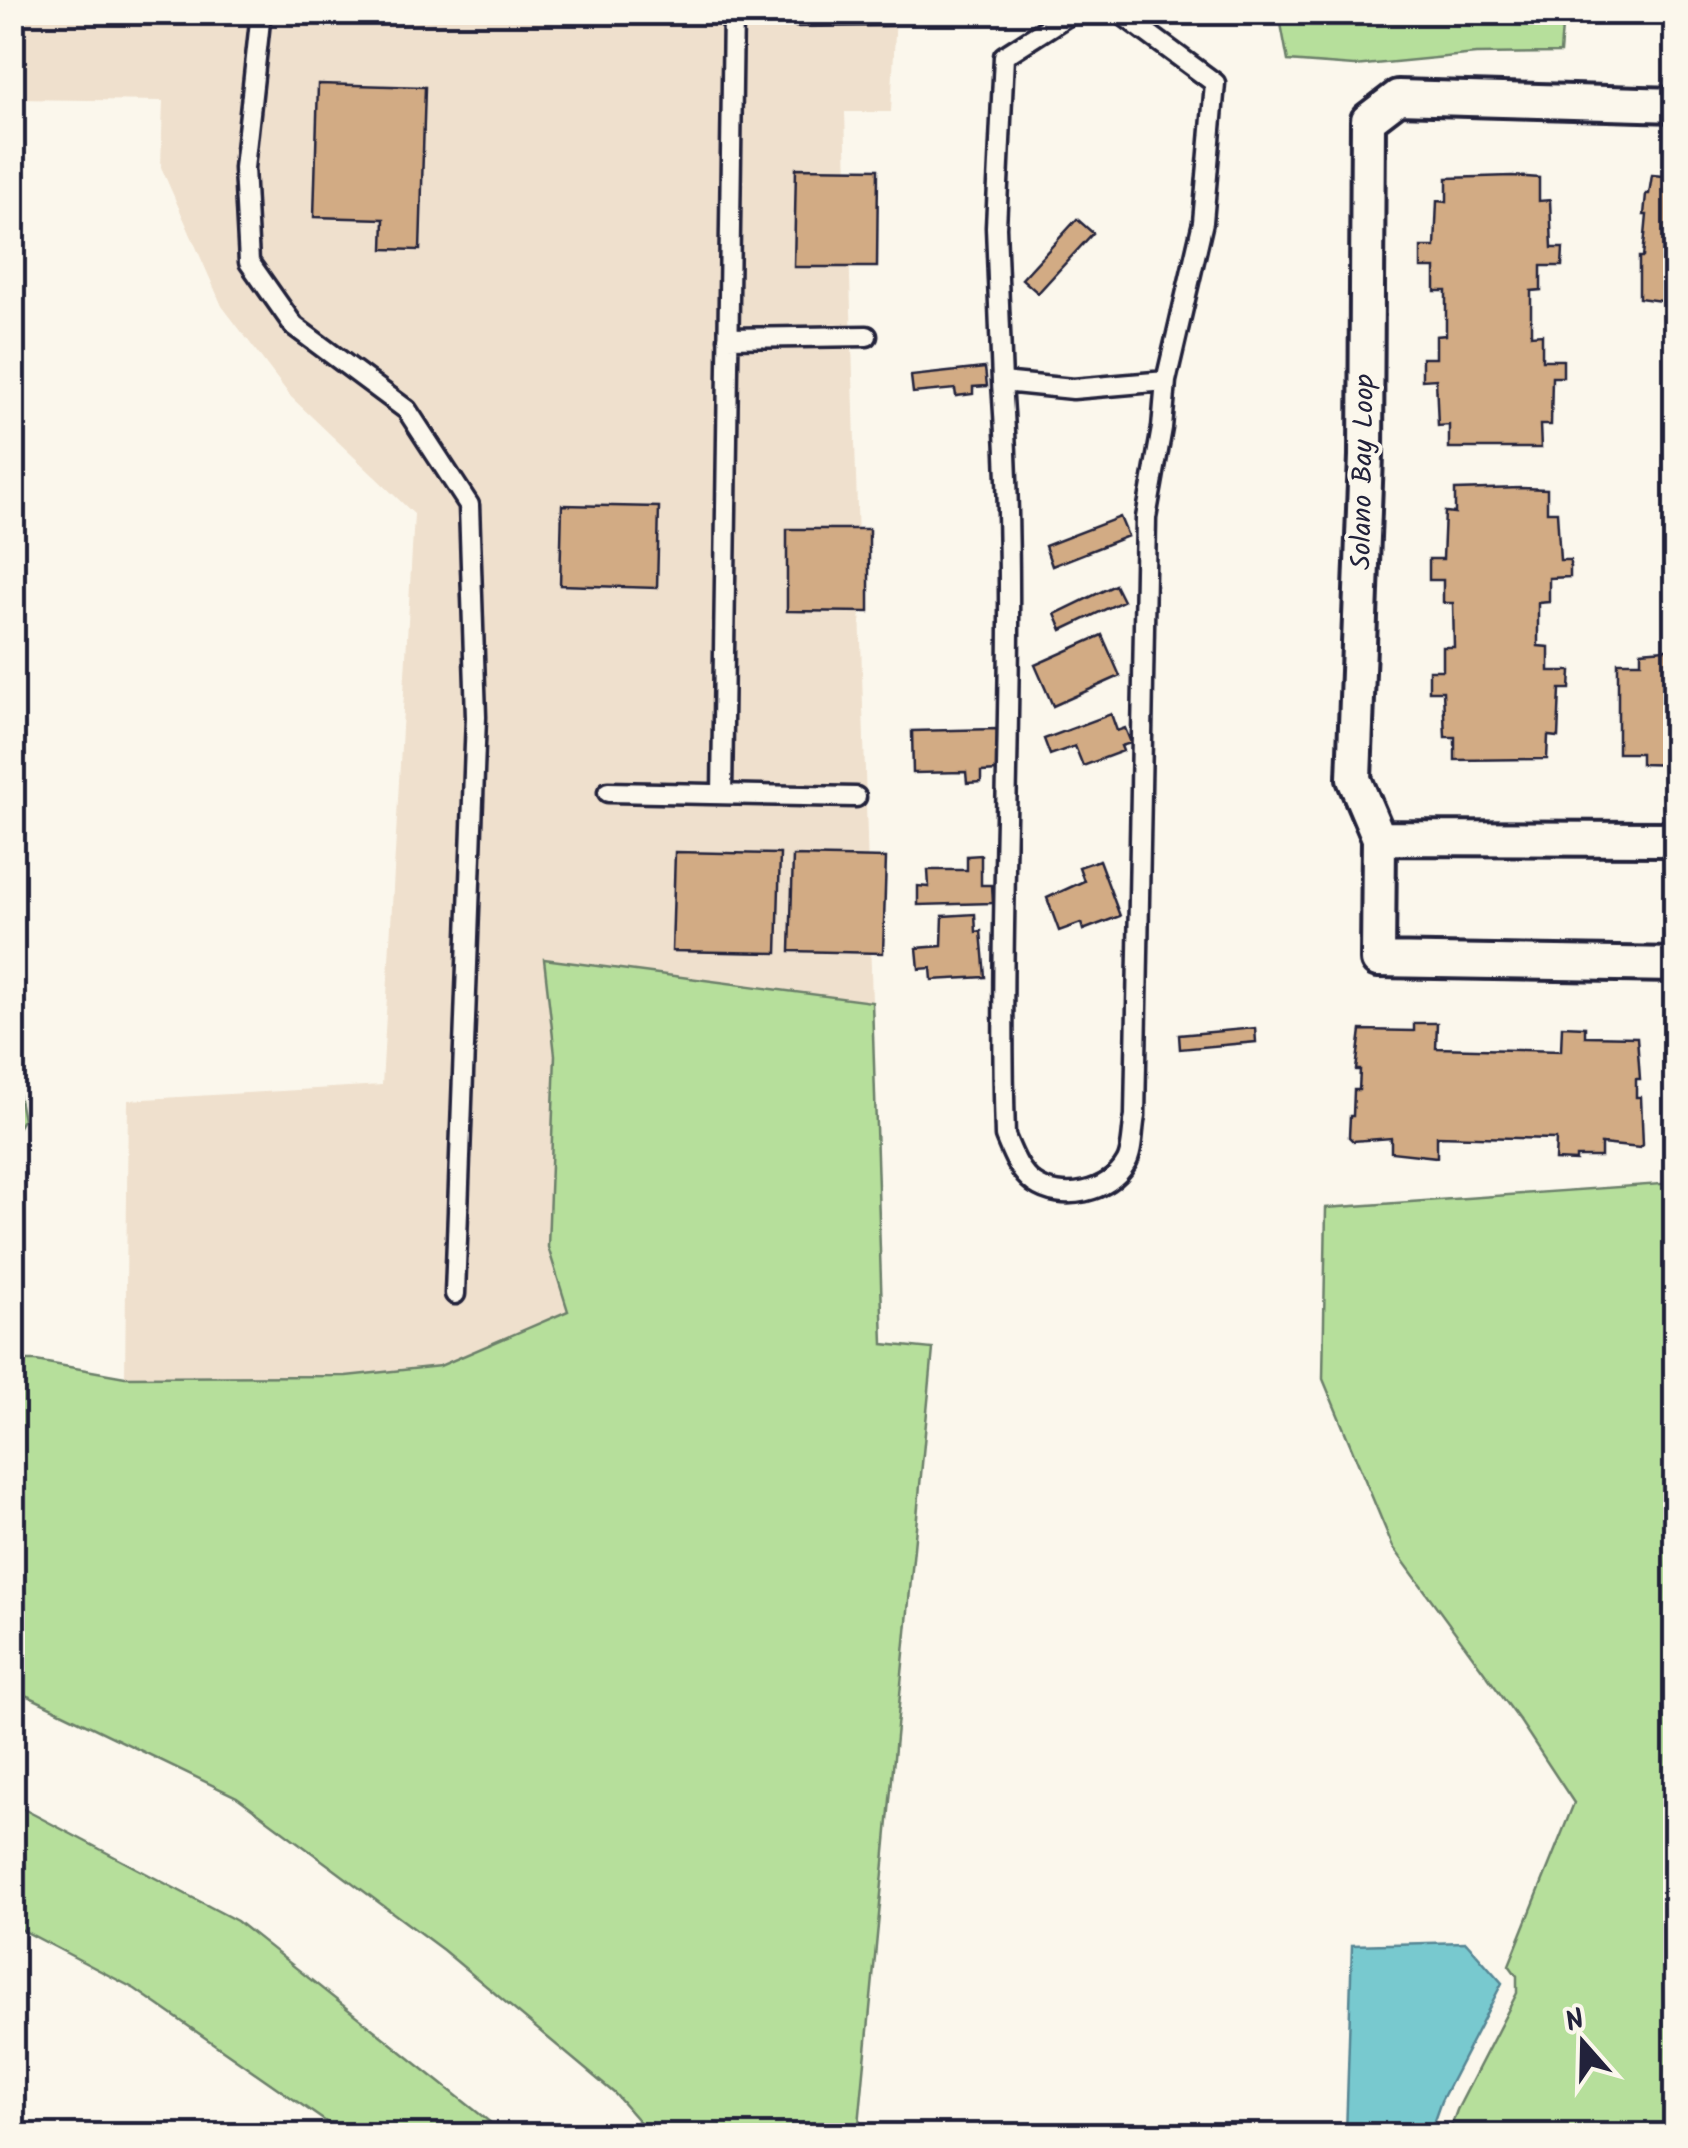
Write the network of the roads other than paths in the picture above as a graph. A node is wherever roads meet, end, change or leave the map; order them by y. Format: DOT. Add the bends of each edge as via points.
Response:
graph roads {
  1 [pos="261,12"];
  2 [pos="733,12"];
  3 [pos="1073,12"];
  4 [pos="1119,12"];
  5 [pos="1676,105"];
  6 [pos="867,336"];
  7 [pos="728,338"];
  8 [pos="1166,381"];
  9 [pos="1002,382"];
  10 [pos="608,792"];
  11 [pos="722,794"];
  12 [pos="856,797"];
  13 [pos="1379,838"];
  14 [pos="1676,840"];
  15 [pos="1676,965"];
  16 [pos="455,1294"];
  1 -- 16 [label="lane" via="244,168 249,262 294,326 407,410 469,505 476,717"];
  2 -- 7 [label="lane"];
  3 -- 9 [label="lane" via="1004,56 996,226"];
  4 -- 8 [label="lane" via="1214,83 1203,222"];
  5 -- 13 [label="street, Solano Bay Loop" via="1398,97 1368,120 1366,456 1354,779"];
  6 -- 7 [label="lane"];
  7 -- 11 [label="lane"];
  8 -- 9 [label="lane" via="1073,389"];
  8 -- 9 [label="lane" via="1146,518 1134,1116 1127,1162 1102,1188 1068,1193 1036,1185 1018,1166 1005,1136 1010,641"];
  10 -- 11 [label="lane"];
  11 -- 12 [label="lane"];
  13 -- 14 [label="street"];
  13 -- 15 [label="street" via="1378,960"];
}
